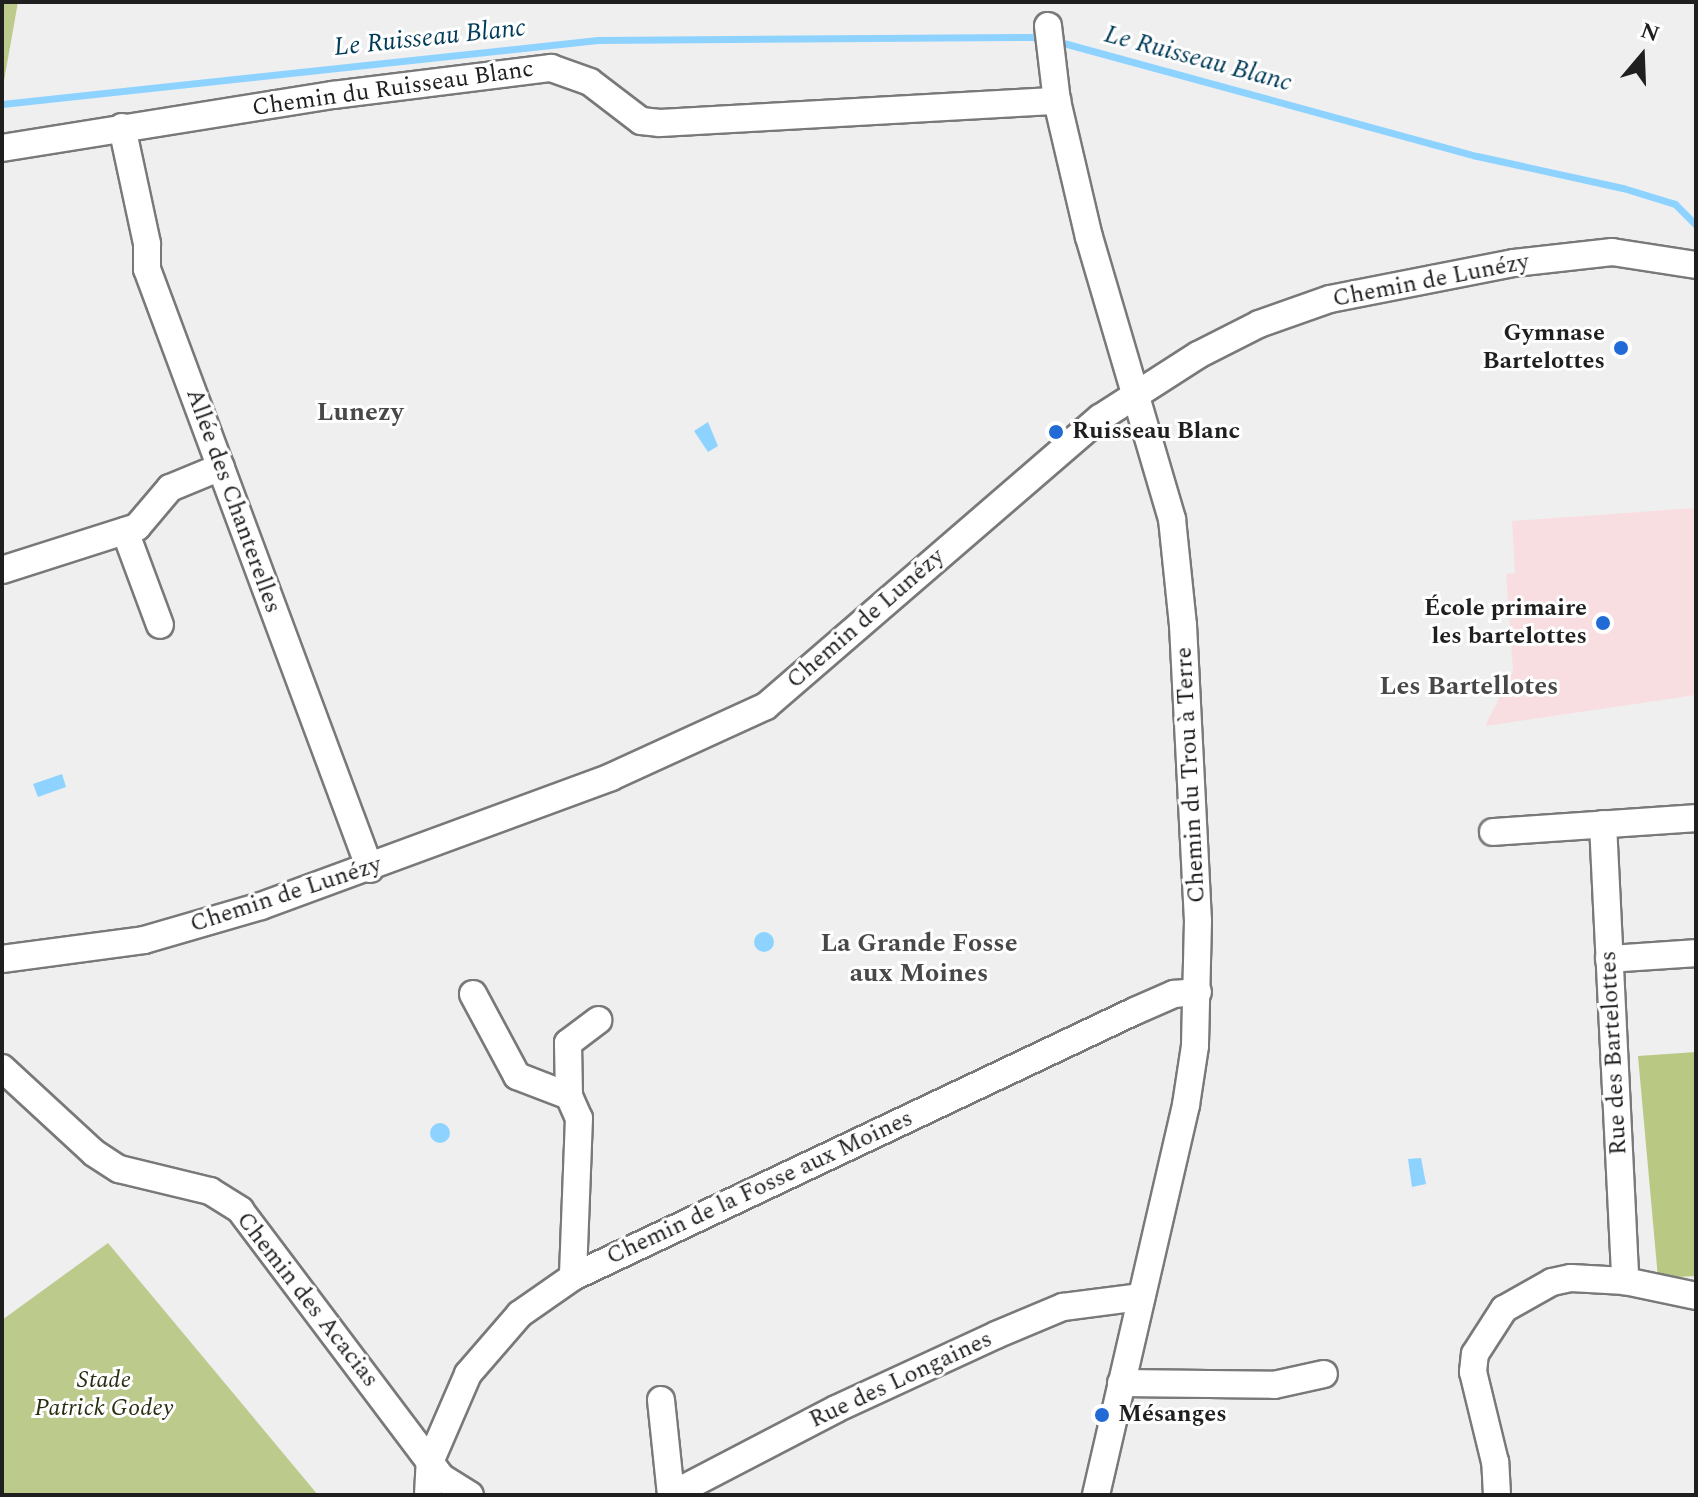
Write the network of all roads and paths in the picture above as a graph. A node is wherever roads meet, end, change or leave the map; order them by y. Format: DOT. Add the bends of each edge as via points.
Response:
graph roads {
  1 [pos="1048,26"];
  2 [pos="1057,101"];
  3 [pos="122,127"];
  4 [pos="2,148"];
  5 [pos="1696,265"];
  6 [pos="1133,397"];
  7 [pos="221,467"];
  8 [pos="125,531"];
  9 [pos="2,570"];
  10 [pos="160,625"];
  11 [pos="1696,818"];
  12 [pos="1603,824"];
  13 [pos="1493,832"];
  14 [pos="370,869"];
  15 [pos="1696,953"];
  16 [pos="2,959"];
  17 [pos="1609,959"];
  18 [pos="1198,992"];
  19 [pos="473,994"];
  20 [pos="598,1020"];
  21 [pos="2,1068"];
  22 [pos="569,1096"];
  23 [pos="573,1277"];
  24 [pos="1625,1281"];
  25 [pos="1696,1296"];
  26 [pos="1141,1297"];
  27 [pos="1324,1374"];
  28 [pos="1121,1383"];
  29 [pos="661,1400"];
  30 [pos="430,1462"];
  31 [pos="428,1495"];
  32 [pos="470,1495"];
  33 [pos="671,1495"];
  34 [pos="1096,1495"];
  35 [pos="1497,1495"];
  1 -- 2 [label="street, Chemin du Trou à Terre"];
  2 -- 3 [label="street, Chemin du Ruisseau Blanc" via="660,123 641,121 590,82 551,68"];
  2 -- 6 [label="street, Chemin du Trou à Terre"];
  3 -- 4 [label="street, Chemin du Ruisseau Blanc"];
  3 -- 7 [label="street, Allée des Chanterelles" via="147,244 147,269"];
  5 -- 6 [label="street, Chemin de Lunézy" via="1612,252 1398,283 1259,324"];
  6 -- 14 [label="street, Chemin de Lunézy" via="1040,465 766,706 671,753"];
  6 -- 18 [label="street, Chemin du Trou à Terre" via="1162,477 1179,566"];
  7 -- 8 [label="street" via="170,488 150,516"];
  7 -- 14 [label="street, Allée des Chanterelles"];
  8 -- 9 [label="street"];
  8 -- 10 [label="street"];
  11 -- 12 [label="street"];
  12 -- 13 [label="street"];
  12 -- 17 [label="street, Rue des Bartelottes"];
  14 -- 16 [label="street, Chemin de Lunézy" via="144,940"];
  15 -- 17 [label="street"];
  17 -- 24 [label="street, Rue des Bartelottes"];
  18 -- 23 [label="street, Chemin de la Fosse aux Moines" via="1174,994 1135,1011"];
  18 -- 26 [label="street, Chemin du Trou à Terre" via="1186,1105"];
  19 -- 22 [label="street" via="517,1076"];
  20 -- 22 [label="street" via="568,1043"];
  21 -- 30 [label="street, Chemin des Acacias" via="94,1153 119,1169 210,1191 240,1210"];
  22 -- 23 [label="street" via="582,1141"];
  23 -- 30 [label="street, Chemin de la Fosse aux Moines" via="520,1314 477,1362 454,1400"];
  24 -- 25 [label="street"];
  24 -- 35 [label="street" via="1552,1282 1504,1309 1485,1333 1473,1372 1495,1462"];
  26 -- 28 [label="street, Chemin du Trou à Terre"];
  26 -- 33 [label="street, Rue des Longaines" via="1063,1307 996,1335 836,1409"];
  27 -- 28 [label="street" via="1274,1385"];
  28 -- 34 [label="street, Chemin du Trou à Terre"];
  29 -- 33 [label="street, Rue des Longaines"];
  30 -- 31 [label="street, Chemin de la Fosse aux Moines"];
  30 -- 32 [label="street, Chemin des Acacias" via="441,1477"];
}
